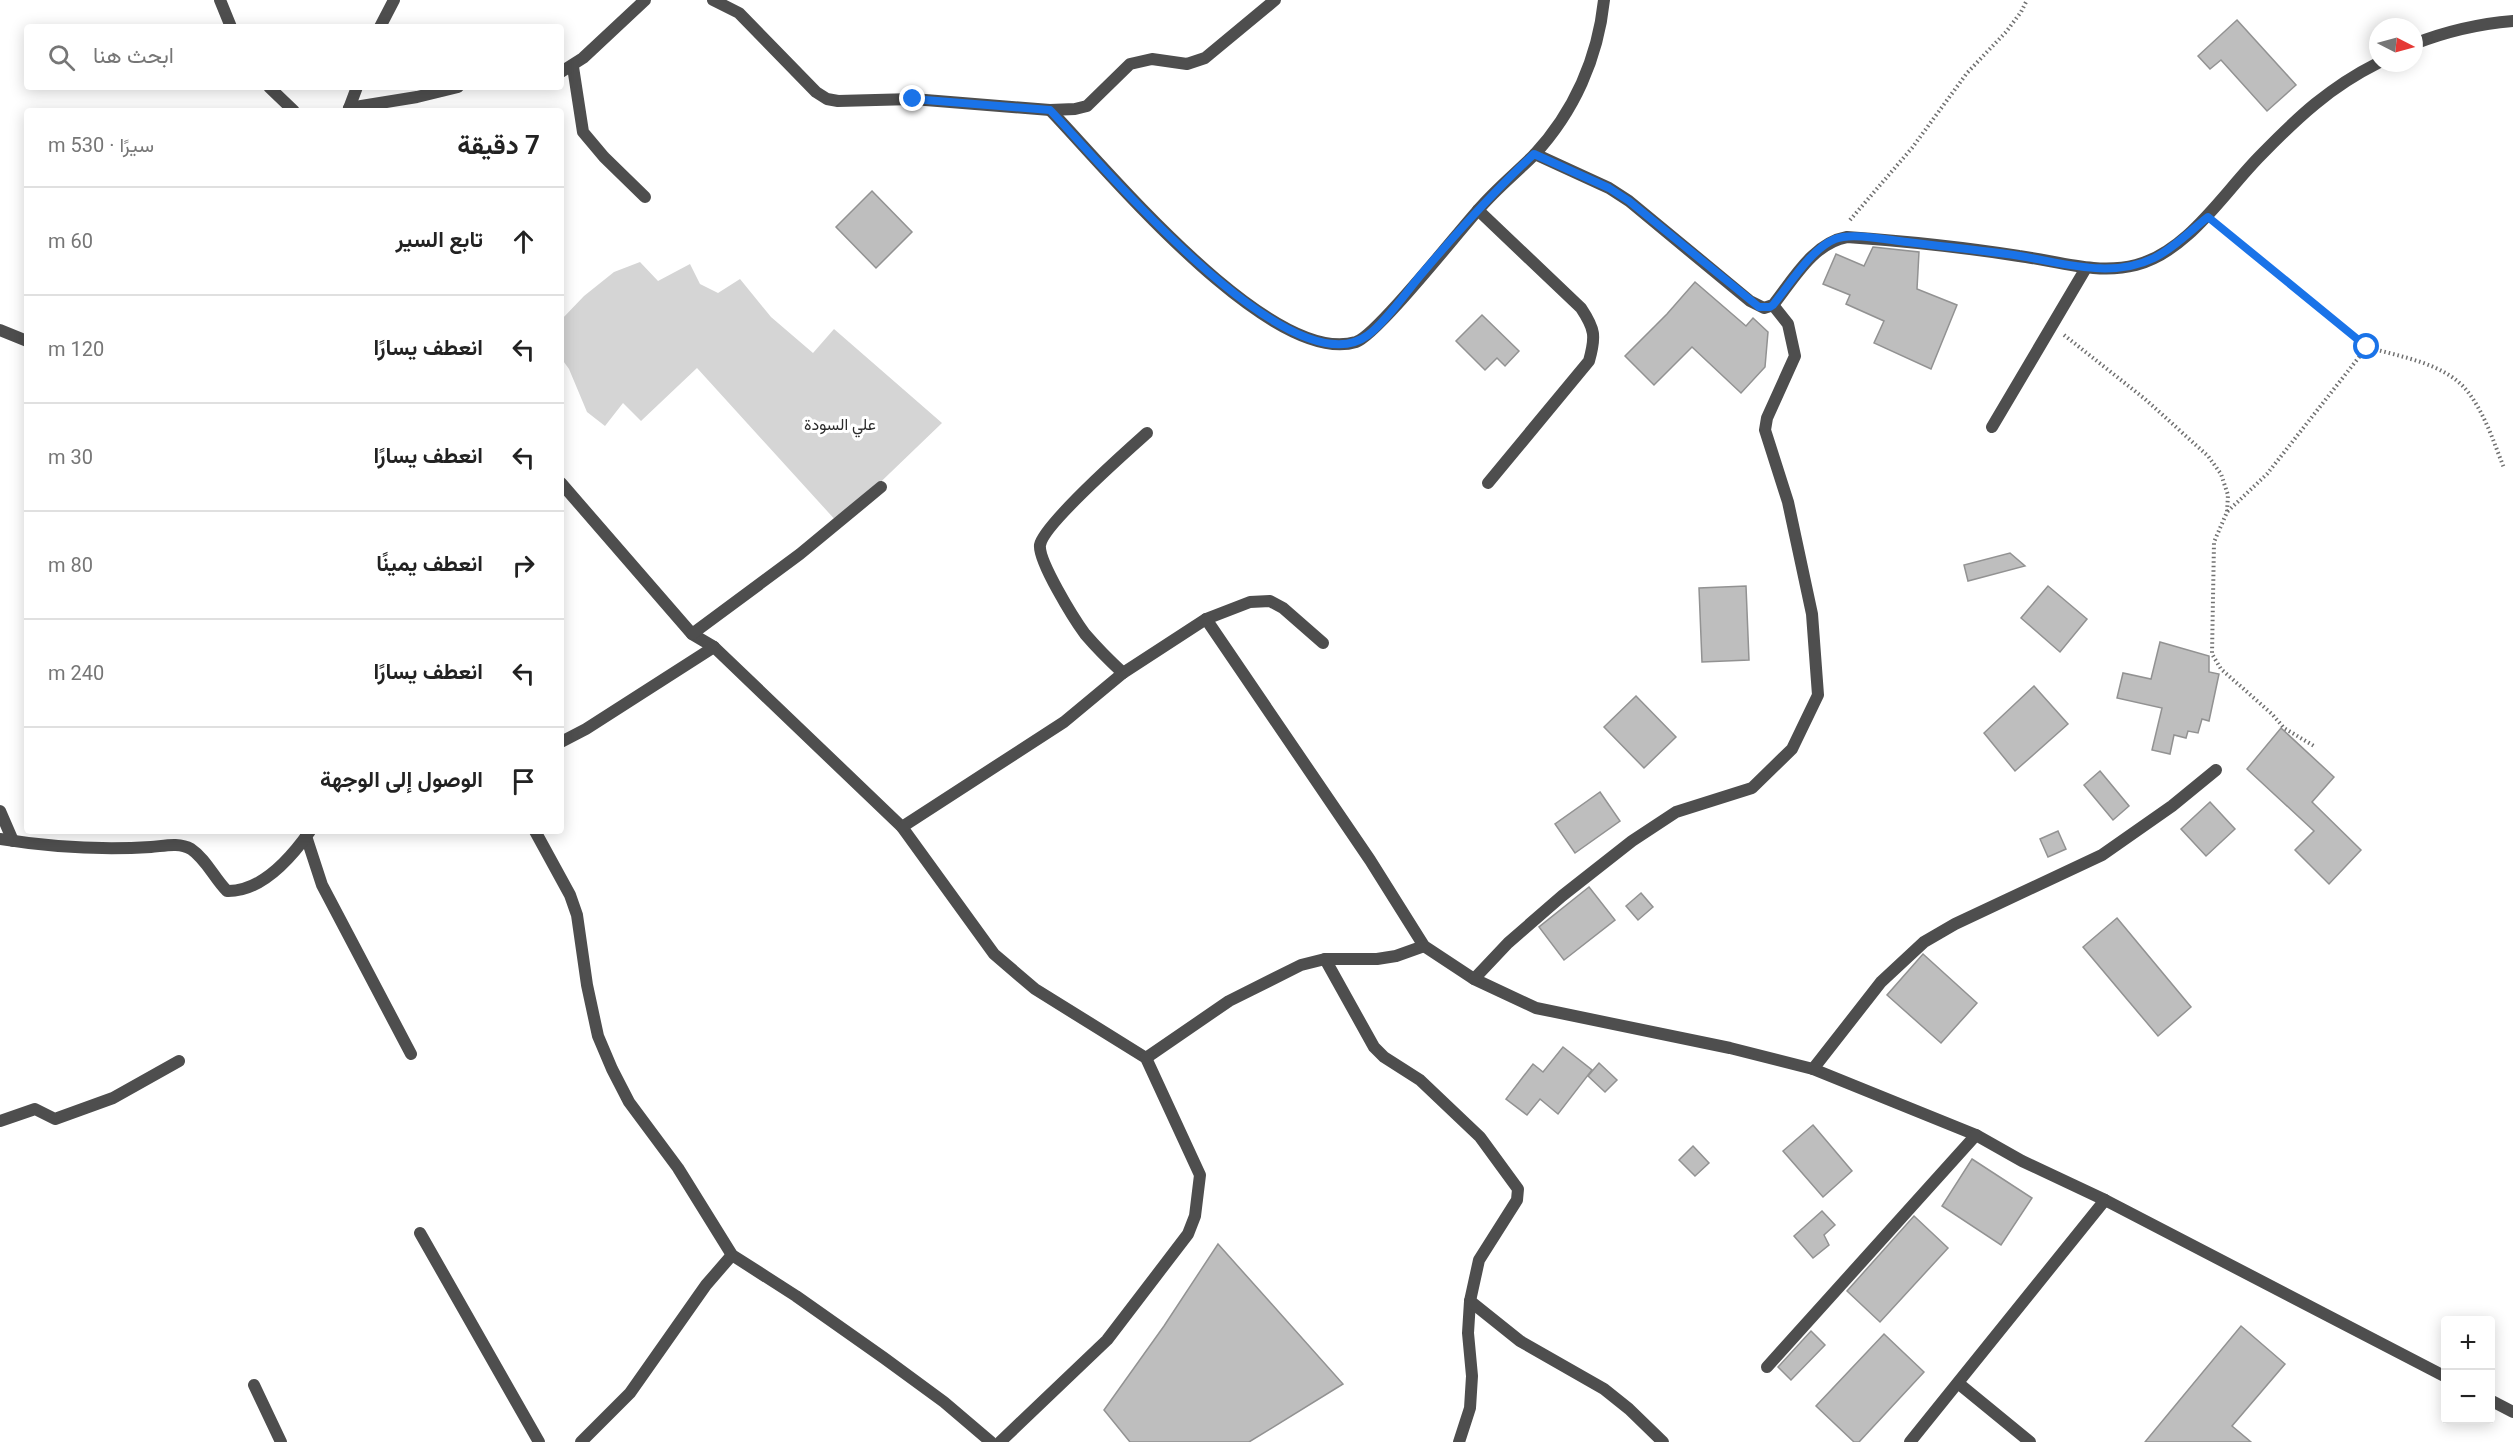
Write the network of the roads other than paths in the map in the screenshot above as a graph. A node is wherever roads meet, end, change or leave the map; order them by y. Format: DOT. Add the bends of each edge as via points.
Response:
graph roads {
  1 [pos="220,0"];
  2 [pos="394,0"];
  3 [pos="645,0"];
  4 [pos="713,0"];
  5 [pos="1275,0"];
  6 [pos="1604,0"];
  7 [pos="2513,21"];
  8 [pos="230,24"];
  9 [pos="382,24"];
  10 [pos="2423,40"];
  11 [pos="2369,67"];
  12 [pos="567,69"];
  13 [pos="272,90"];
  14 [pos="356,90"];
  15 [pos="446,90"];
  16 [pos="291,108"];
  17 [pos="350,108"];
  18 [pos="359,108"];
  19 [pos="1050,110"];
  20 [pos="1534,154"];
  21 [pos="645,198"];
  22 [pos="1478,210"];
  23 [pos="2086,268"];
  24 [pos="1773,305"];
  25 [pos="0,330"];
  26 [pos="24,340"];
  27 [pos="1992,427"];
  28 [pos="1147,433"];
  29 [pos="1488,483"];
  30 [pos="564,486"];
  31 [pos="881,487"];
  32 [pos="1206,620"];
  33 [pos="692,634"];
  34 [pos="1323,644"];
  35 [pos="714,647"];
  36 [pos="1123,673"];
  37 [pos="564,740"];
  38 [pos="2216,770"];
  39 [pos="0,811"];
  40 [pos="902,827"];
  41 [pos="308,834"];
  42 [pos="537,834"];
  43 [pos="0,839"];
  44 [pos="13,841"];
  45 [pos="1424,946"];
  46 [pos="1325,959"];
  47 [pos="1474,979"];
  48 [pos="411,1054"];
  49 [pos="1146,1058"];
  50 [pos="179,1061"];
  51 [pos="1813,1069"];
  52 [pos="0,1121"];
  53 [pos="1976,1135"];
  54 [pos="2105,1200"];
  55 [pos="420,1233"];
  56 [pos="732,1256"];
  57 [pos="1470,1301"];
  58 [pos="1767,1367"];
  59 [pos="2441,1375"];
  60 [pos="1958,1383"];
  61 [pos="254,1384"];
  62 [pos="2495,1403"];
  63 [pos="2513,1412"];
  64 [pos="281,1442"];
  65 [pos="539,1442"];
  66 [pos="581,1442"];
  67 [pos="991,1442"];
  68 [pos="1000,1442"];
  69 [pos="1459,1442"];
  70 [pos="1663,1442"];
  71 [pos="1910,1442"];
  72 [pos="2030,1442"];
  1 -- 8 [label="street"];
  2 -- 9 [label="street"];
  3 -- 12 [label="street"];
  4 -- 19 [label="street" via="739,13 827,99 913,99"];
  5 -- 19 [label="street" via="1205,58 1186,64 1152,59 1130,64 1087,106"];
  6 -- 20 [label="street" via="1593,59 1576,96"];
  7 -- 10 [label="street" via="2481,23"];
  11 -- 23 [label="street" via="2347,78 2315,103 2260,156 2208,217 2155,258 2135,265"];
  12 -- 21 [label="street" via="583,132"];
  13 -- 16 [label="street"];
  14 -- 17 [label="street"];
  15 -- 18 [label="street"];
  19 -- 22 [label="street" via="1100,167 1185,250 1252,308 1303,336 1345,343 1368,335"];
  20 -- 22 [label="street"];
  20 -- 24 [label="street" via="1609,188 1750,301 1759,307"];
  22 -- 29 [label="street" via="1581,308 1592,324 1595,339 1589,361"];
  23 -- 24 [label="street" via="1893,240 1837,238 1819,249"];
  23 -- 27 [label="street"];
  24 -- 47 [label="street" via="1788,324 1795,356 1765,430 1788,502 1812,614 1818,695 1792,749 1752,788 1676,812 1632,842 1562,896"];
  25 -- 26 [label="street"];
  28 -- 36 [label="street" via="1091,484 1046,533 1040,545 1045,565 1076,619"];
  30 -- 33 [label="street"];
  31 -- 33 [label="street" via="800,554"];
  32 -- 34 [label="street" via="1250,602 1270,601"];
  32 -- 36 [label="street"];
  32 -- 45 [label="street"];
  33 -- 35 [label="street"];
  35 -- 37 [label="street"];
  35 -- 40 [label="street"];
  36 -- 40 [label="street" via="1064,722"];
  38 -- 51 [label="street" via="2102,855 1924,942 1881,982"];
  39 -- 44 [label="street"];
  40 -- 49 [label="street" via="994,954 1035,989"];
  41 -- 44 [label="street" via="280,865 254,886 240,891 227,891 190,848 54,846"];
  41 -- 48 [label="street" via="321,885"];
  42 -- 56 [label="street" via="577,915 598,1036 612,1069 629,1102 678,1168"];
  43 -- 44 [label="street"];
  45 -- 46 [label="street" via="1377,959"];
  45 -- 47 [label="street"];
  46 -- 49 [label="street" via="1301,965 1229,1001"];
  46 -- 57 [label="street" via="1374,1047 1420,1080 1480,1137 1518,1189 1517,1200 1479,1260"];
  47 -- 51 [label="street" via="1536,1008"];
  49 -- 68 [label="street" via="1200,1175 1195,1216 1188,1234 1107,1340"];
  50 -- 52 [label="street" via="113,1098 55,1119 34,1109"];
  51 -- 53 [label="street"];
  53 -- 54 [label="street"];
  53 -- 58 [label="street"];
  54 -- 59 [label="street"];
  54 -- 60 [label="street"];
  55 -- 65 [label="street"];
  56 -- 66 [label="street" via="706,1285 630,1393"];
  56 -- 67 [label="street" via="884,1358"];
  57 -- 69 [label="street" via="1470,1408"];
  57 -- 70 [label="street" via="1520,1341 1604,1389"];
  60 -- 71 [label="street"];
  60 -- 72 [label="street"];
  61 -- 64 [label="street"];
  62 -- 63 [label="street"];
}
